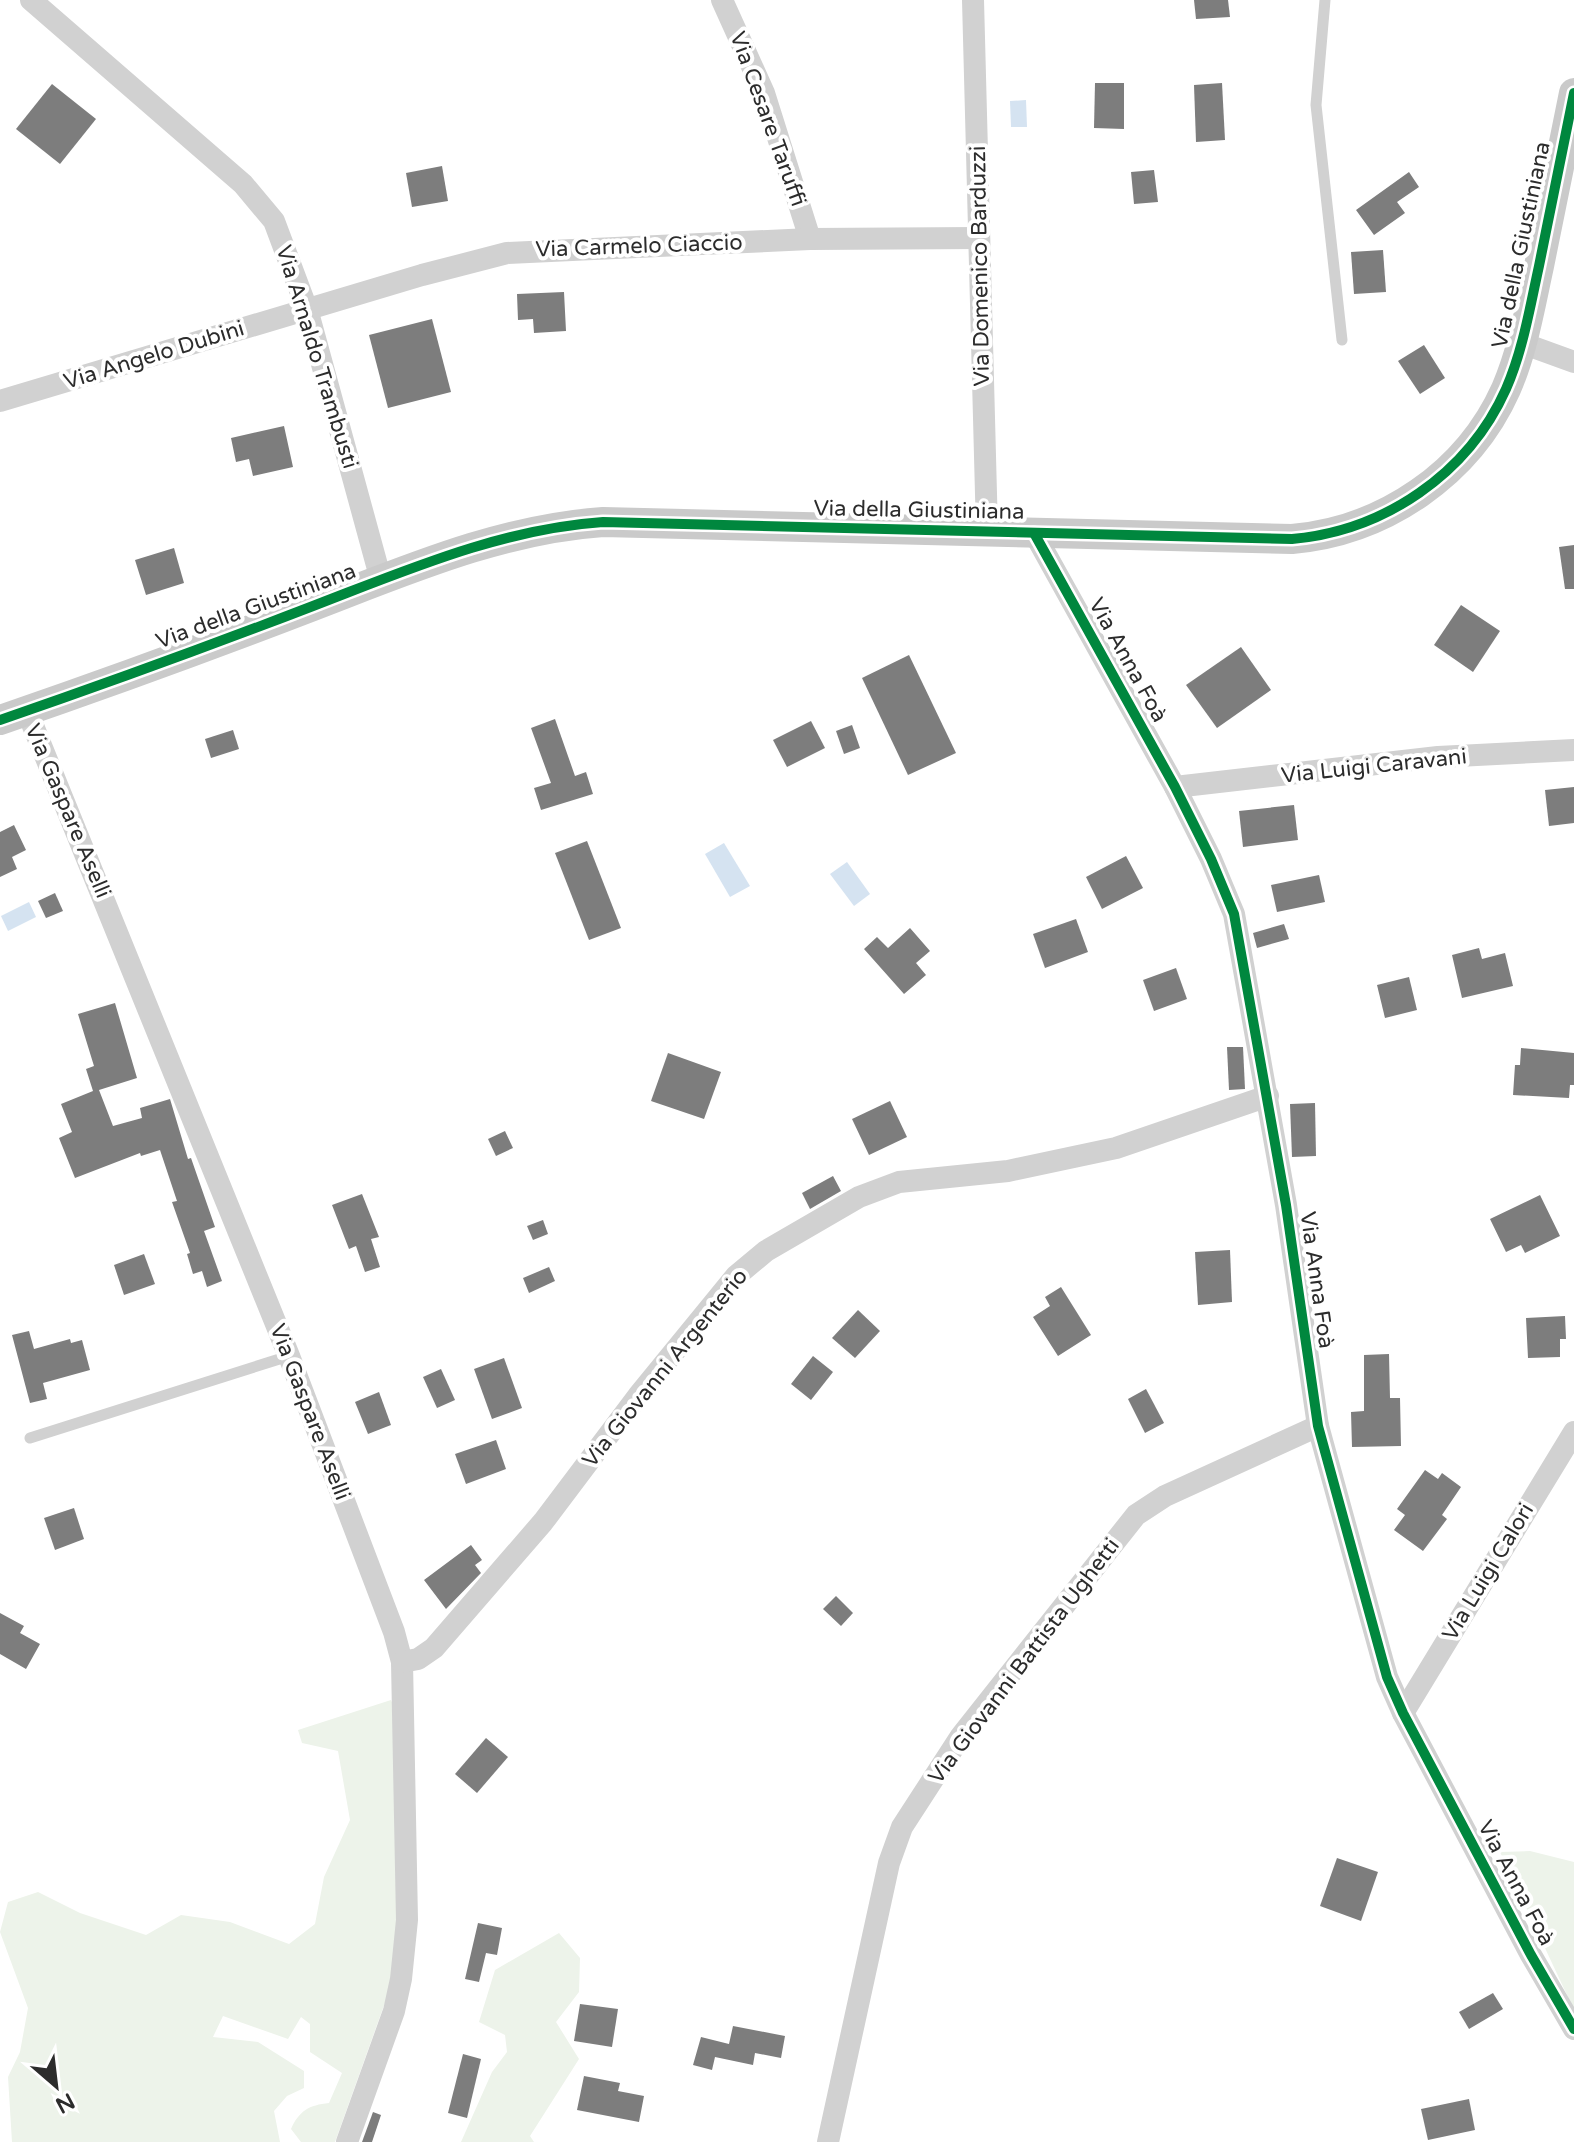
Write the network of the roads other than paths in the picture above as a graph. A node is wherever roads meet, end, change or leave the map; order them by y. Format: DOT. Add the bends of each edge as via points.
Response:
graph roads {
  1 [pos="31,0"];
  2 [pos="722,0"];
  3 [pos="973,0"];
  4 [pos="1325,0"];
  5 [pos="1574,93"];
  6 [pos="979,238"];
  7 [pos="810,239"];
  8 [pos="307,309"];
  9 [pos="1342,340"];
  10 [pos="1522,343"];
  11 [pos="1574,362"];
  12 [pos="0,401"];
  13 [pos="987,532"];
  14 [pos="1034,533"];
  15 [pos="381,580"];
  16 [pos="13,716"];
  17 [pos="1574,750"];
  18 [pos="1175,787"];
  19 [pos="1268,1096"];
  20 [pos="289,1356"];
  21 [pos="1318,1426"];
  22 [pos="1574,1432"];
  23 [pos="30,1438"];
  24 [pos="402,1662"];
  25 [pos="1403,1713"];
  26 [pos="1574,2029"];
  27 [pos="347,2142"];
  28 [pos="828,2142"];
  1 -- 8 [label="street, Via Arnaldo Trambusti" via="258,200 282,239"];
  2 -- 7 [label="street, Via Cesare Taruffi" via="764,93"];
  3 -- 6 [label="street, Via Domenico Barduzzi"];
  4 -- 9 [label="lane" via="1316,105"];
  5 -- 10 [label="street, Via della Giustiniana"];
  6 -- 7 [label="street, Via Carmelo Ciaccio"];
  6 -- 13 [label="street, Via Domenico Barduzzi"];
  7 -- 8 [label="street, Via Carmelo Ciaccio" via="507,253"];
  8 -- 12 [label="street, Via Angelo Dubini"];
  8 -- 15 [label="street, Via Arnaldo Trambusti"];
  10 -- 11 [label="street"];
  10 -- 14 [label="street, Via della Giustiniana" via="1506,389 1470,448 1433,484 1361,524 1292,539"];
  13 -- 14 [label="street, Via della Giustiniana"];
  13 -- 15 [label="street, Via della Giustiniana" via="573,524 498,539"];
  14 -- 18 [label="street, Via Anna Foà"];
  15 -- 16 [label="street, Via della Giustiniana"];
  16 -- 20 [label="street, Via Gaspare Aselli"];
  17 -- 18 [label="street, Via Luigi Caravani" via="1438,757"];
  18 -- 19 [label="street, Via Anna Foà" via="1234,914"];
  19 -- 21 [label="street, Via Anna Foà"];
  19 -- 24 [label="street, Via Giovanni Argenterio" via="1116,1148 1008,1171 899,1182 859,1197 766,1251 736,1276 543,1522 434,1648"];
  20 -- 23 [label="lane"];
  20 -- 24 [label="street, Via Gaspare Aselli"];
  21 -- 25 [label="street, Via Anna Foà" via="1387,1677"];
  21 -- 28 [label="street, Via Giovanni Battista Ughetti" via="1165,1496 1136,1515 961,1736 902,1827 889,1863"];
  22 -- 25 [label="street, Via Luigi Calori"];
  24 -- 27 [label="street, Via Gaspare Aselli" via="407,1920 401,1979"];
  25 -- 26 [label="street, Via Anna Foà"];
}
